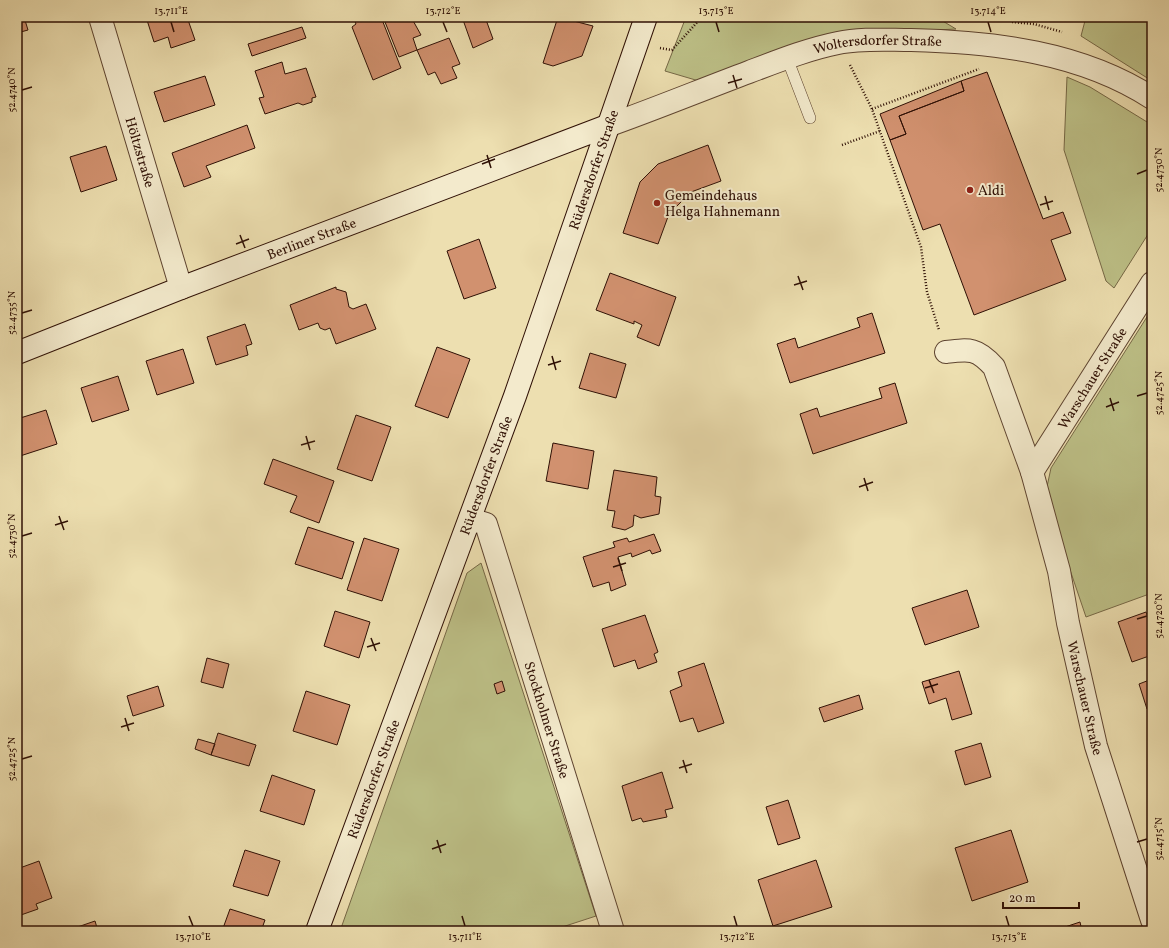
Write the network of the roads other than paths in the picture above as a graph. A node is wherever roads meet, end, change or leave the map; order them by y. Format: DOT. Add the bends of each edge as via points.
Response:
graph roads {
  1 [pos="100,17"];
  2 [pos="646,17"];
  3 [pos="787,58"];
  4 [pos="1152,98"];
  5 [pos="810,118"];
  6 [pos="607,126"];
  7 [pos="1152,283"];
  8 [pos="181,288"];
  9 [pos="17,352"];
  10 [pos="946,352"];
  11 [pos="1032,472"];
  12 [pos="470,519"];
  13 [pos="1152,920"];
  14 [pos="317,931"];
  15 [pos="614,931"];
  1 -- 8 [label="street, Höltzstraße"];
  2 -- 6 [label="street, Rüdersdorfer Straße"];
  3 -- 4 [label="street, Woltersdorfer Straße" via="839,43 888,40 1011,47 1067,59 1131,84"];
  3 -- 5 [label="lane"];
  3 -- 6 [label="street, Woltersdorfer Straße"];
  6 -- 8 [label="street, Berliner Straße"];
  6 -- 12 [label="street, Rüdersdorfer Straße" via="515,396"];
  7 -- 11 [label="street, Warschauer Straße"];
  8 -- 9 [label="street, Berliner Straße"];
  10 -- 11 [label="street, Warschauer Straße" via="969,349 985,357 994,367"];
  11 -- 13 [label="street, Warschauer Straße" via="1059,571 1096,746"];
  12 -- 14 [label="street, Rüdersdorfer Straße"];
  12 -- 15 [label="street, Stockholmer Straße" via="486,524"];
}
